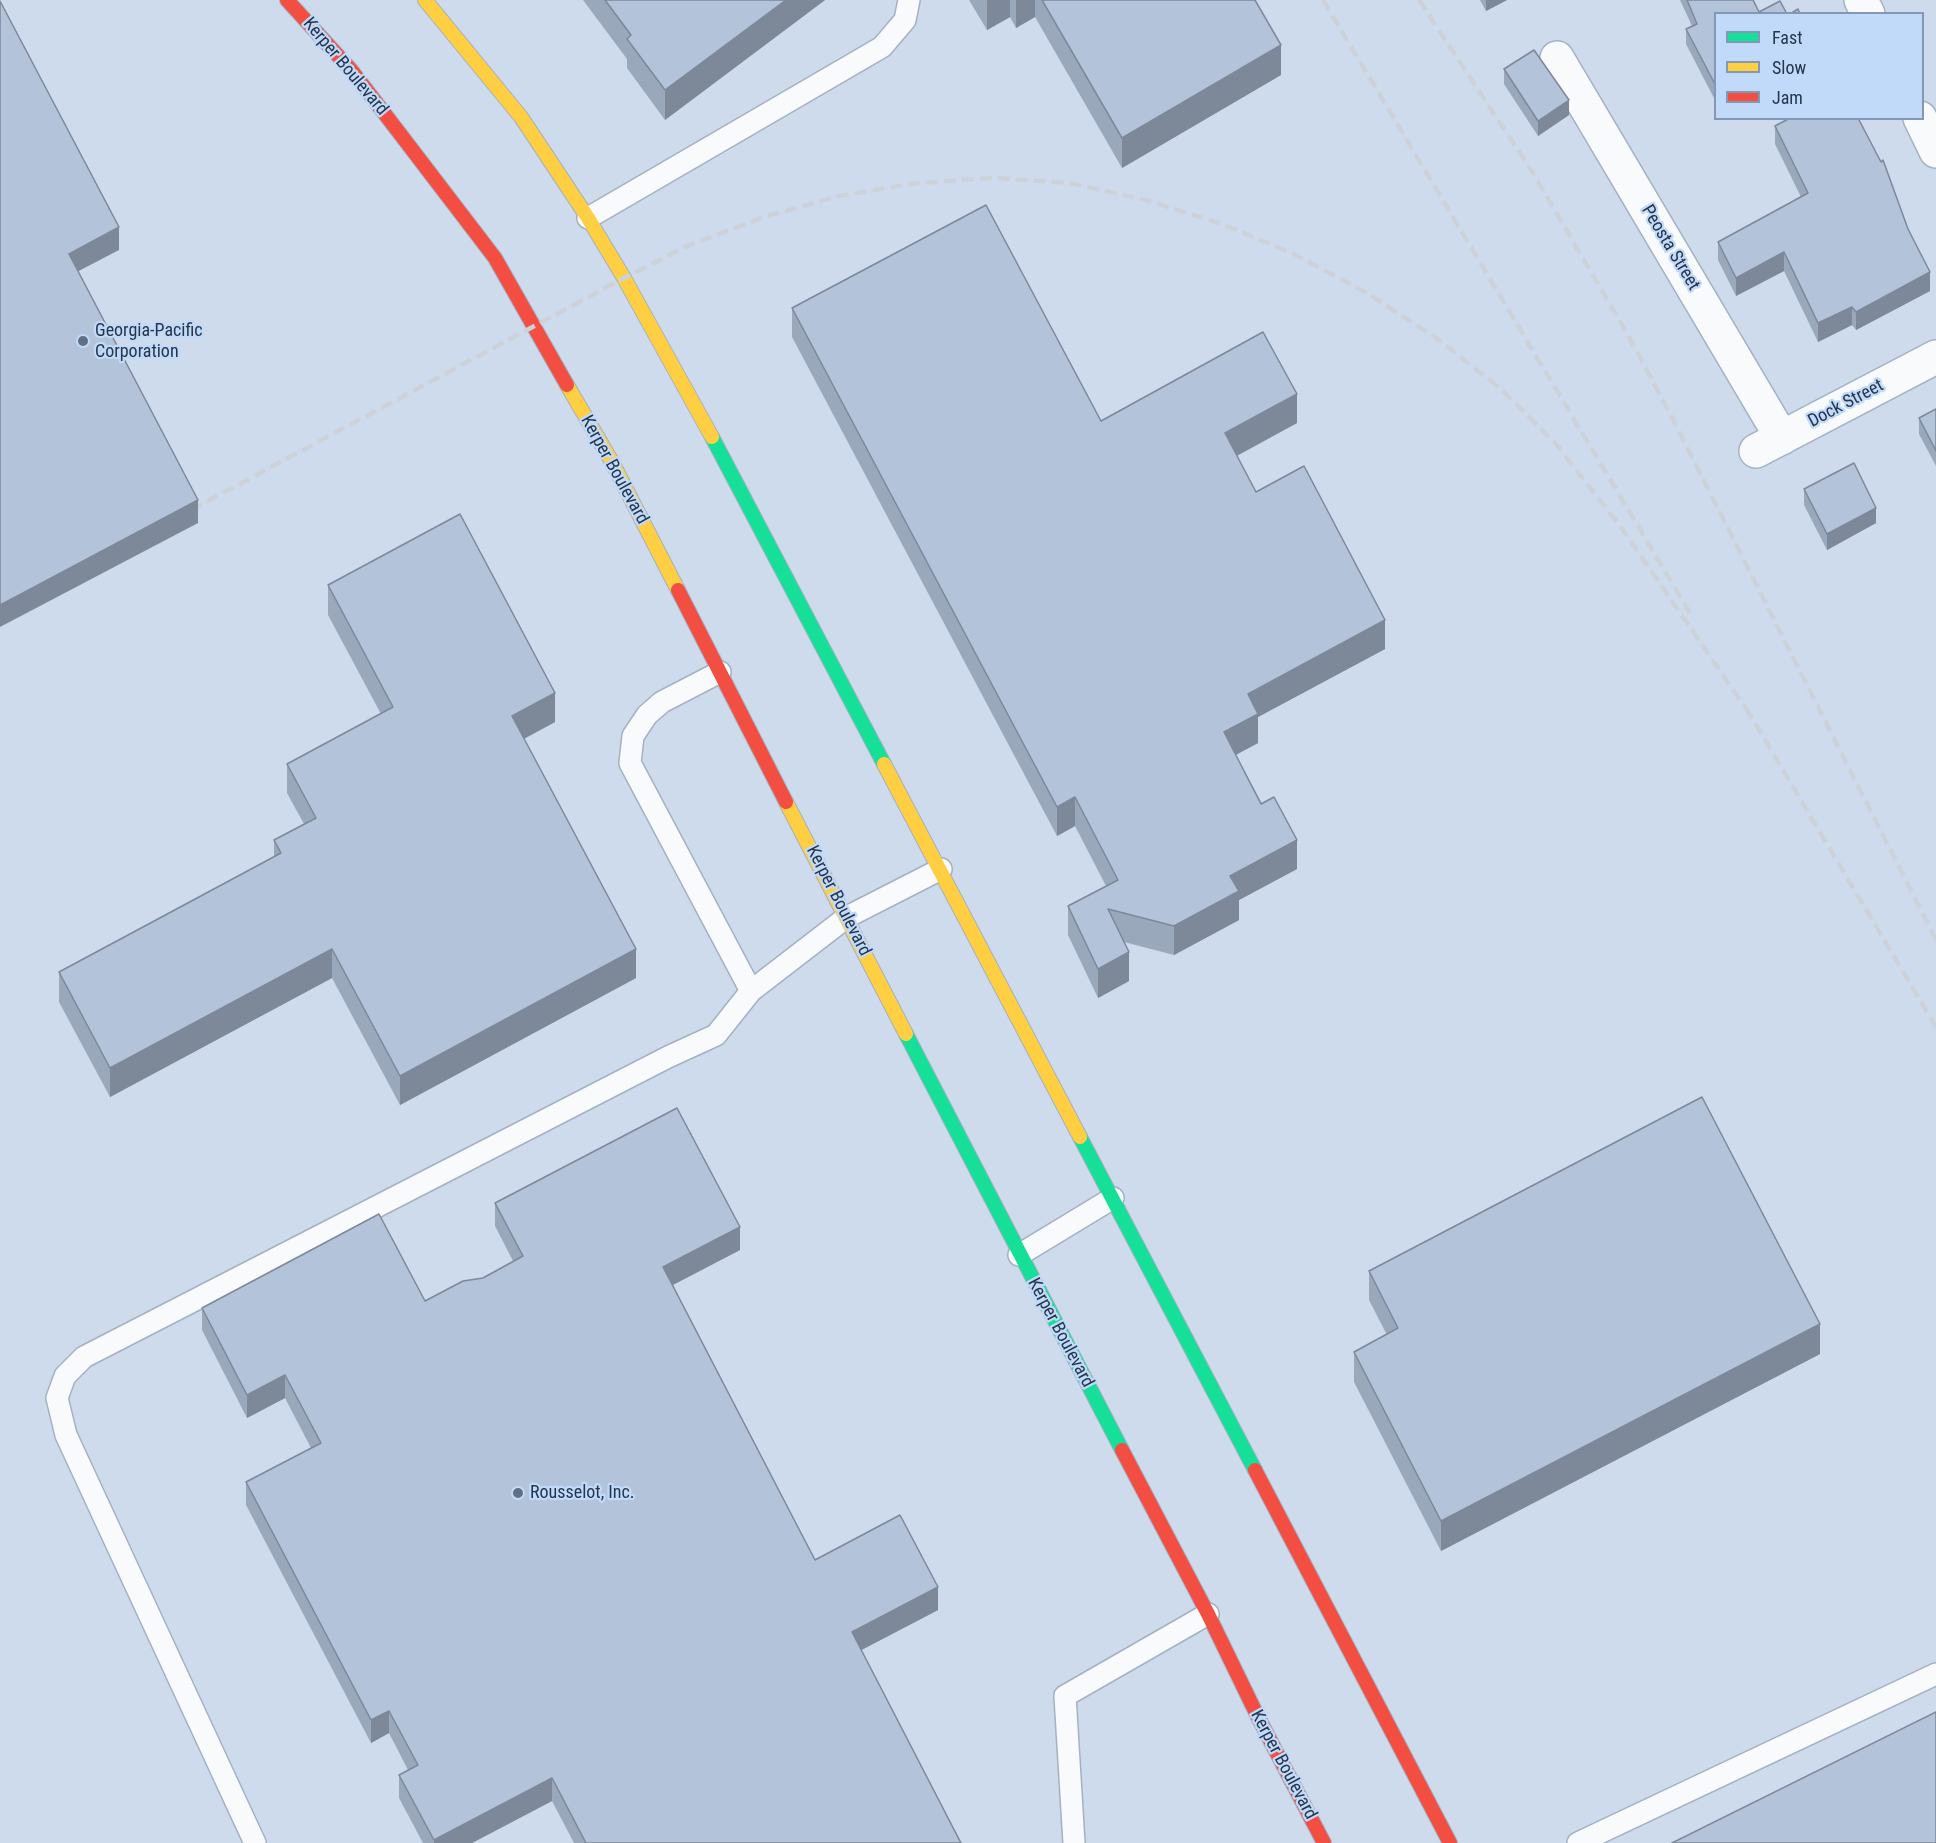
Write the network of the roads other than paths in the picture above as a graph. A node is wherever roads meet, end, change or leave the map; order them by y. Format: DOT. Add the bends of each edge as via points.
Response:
graph roads {
  1 [pos="287,0"];
  2 [pos="425,0"];
  3 [pos="909,0"];
  4 [pos="1557,58"];
  5 [pos="1921,120"];
  6 [pos="1936,152"];
  7 [pos="588,218"];
  8 [pos="1936,357"];
  9 [pos="1769,444"];
  10 [pos="720,672"];
  11 [pos="940,869"];
  12 [pos="847,918"];
  13 [pos="751,991"];
  14 [pos="1113,1198"];
  15 [pos="1019,1255"];
  16 [pos="1208,1614"];
  17 [pos="1936,1674"];
  18 [pos="255,1843"];
  19 [pos="1074,1843"];
  20 [pos="1324,1843"];
  21 [pos="1450,1843"];
  22 [pos="1578,1843"];
  1 -- 10 [label="street, Kerper Boulevard" via="352,70 495,258 612,462"];
  2 -- 7 [label="street" via="521,117"];
  3 -- 7 [label="lane" via="905,20 882,47"];
  4 -- 9 [label="street, Peosta Street"];
  5 -- 6 [label="street"];
  7 -- 11 [label="street" via="722,455"];
  8 -- 9 [label="street, Dock Street"];
  10 -- 12 [label="street, Kerper Boulevard"];
  10 -- 13 [label="lane" via="662,702 647,715 633,736 630,763"];
  11 -- 12 [label="lane"];
  11 -- 14 [label="street"];
  12 -- 13 [label="lane"];
  12 -- 15 [label="street, Kerper Boulevard"];
  13 -- 18 [label="lane" via="716,1035 84,1357 65,1376 57,1398 66,1435"];
  14 -- 15 [label="lane"];
  14 -- 21 [label="street"];
  15 -- 16 [label="street, Kerper Boulevard"];
  16 -- 19 [label="lane" via="1065,1696"];
  16 -- 20 [label="street, Kerper Boulevard"];
  17 -- 22 [label="lane"];
}
